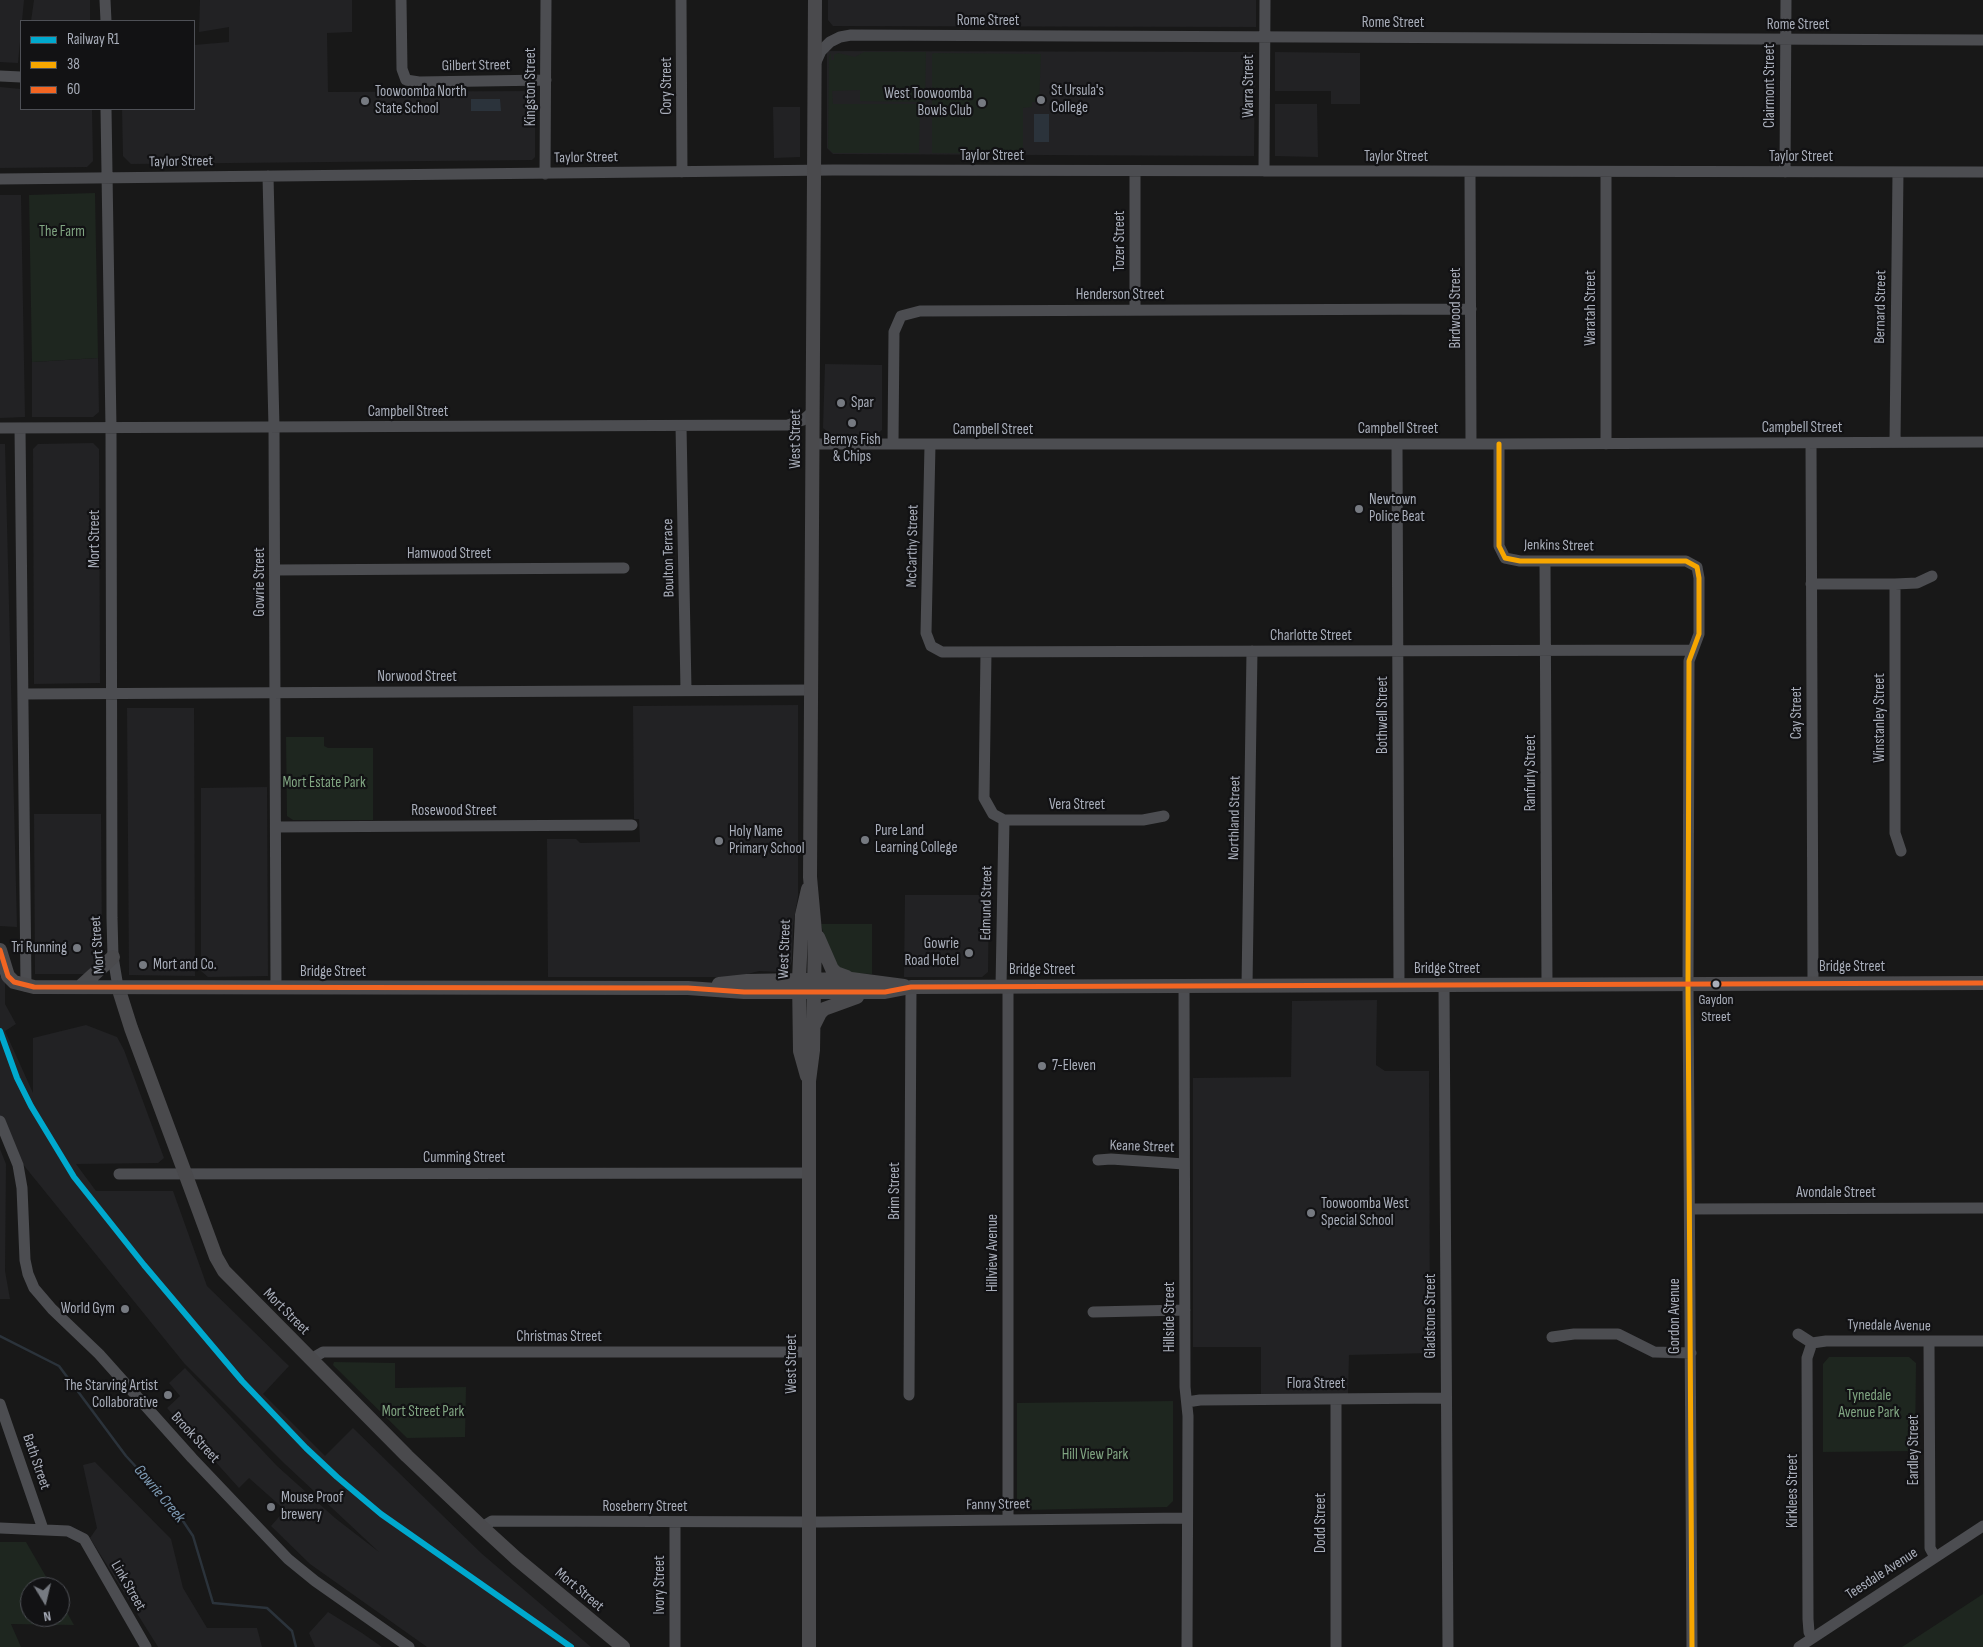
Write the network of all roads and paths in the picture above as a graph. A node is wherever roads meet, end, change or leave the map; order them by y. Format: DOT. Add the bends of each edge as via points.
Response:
graph roads {
  1 [pos="105,0"];
  2 [pos="401,0"];
  3 [pos="546,0"];
  4 [pos="682,0"];
  5 [pos="815,0"];
  6 [pos="1264,0"];
  7 [pos="1786,0"];
  8 [pos="106,20"];
  9 [pos="1264,38"];
  10 [pos="1786,40"];
  11 [pos="1983,40"];
  12 [pos="816,62"];
  13 [pos="0,76"];
  14 [pos="20,77"];
  15 [pos="546,80"];
  16 [pos="106,110"];
  17 [pos="815,171"];
  18 [pos="1135,171"];
  19 [pos="682,172"];
  20 [pos="1264,172"];
  21 [pos="1470,172"];
  22 [pos="1606,172"];
  23 [pos="1785,172"];
  24 [pos="1898,172"];
  25 [pos="1983,172"];
  26 [pos="545,174"];
  27 [pos="268,176"];
  28 [pos="107,178"];
  29 [pos="0,179"];
  30 [pos="1471,309"];
  31 [pos="1135,310"];
  32 [pos="812,412"];
  33 [pos="681,426"];
  34 [pos="274,427"];
  35 [pos="0,428"];
  36 [pos="20,428"];
  37 [pos="111,428"];
  38 [pos="1895,442"];
  39 [pos="1983,442"];
  40 [pos="1811,443"];
  41 [pos="812,444"];
  42 [pos="893,444"];
  43 [pos="1397,444"];
  44 [pos="1471,444"];
  45 [pos="1499,444"];
  46 [pos="1606,444"];
  47 [pos="930,445"];
  48 [pos="1545,562"];
  49 [pos="624,568"];
  50 [pos="275,570"];
  51 [pos="1932,576"];
  52 [pos="1811,584"];
  53 [pos="1895,584"];
  54 [pos="931,646"];
  55 [pos="1398,650"];
  56 [pos="1545,650"];
  57 [pos="1692,650"];
  58 [pos="1252,651"];
  59 [pos="986,652"];
  60 [pos="686,690"];
  61 [pos="810,690"];
  62 [pos="112,693"];
  63 [pos="276,693"];
  64 [pos="23,694"];
  65 [pos="1164,816"];
  66 [pos="1004,820"];
  67 [pos="632,825"];
  68 [pos="276,827"];
  69 [pos="1901,851"];
  70 [pos="810,877"];
  71 [pos="814,914"];
  72 [pos="0,950"];
  73 [pos="113,957"];
  74 [pos="851,979"];
  75 [pos="1813,983"];
  76 [pos="1983,983"];
  77 [pos="1688,984"];
  78 [pos="1399,985"];
  79 [pos="1444,985"];
  80 [pos="1547,985"];
  81 [pos="26,986"];
  82 [pos="806,986"];
  83 [pos="1184,986"];
  84 [pos="1248,986"];
  85 [pos="80,987"];
  86 [pos="118,987"];
  87 [pos="911,987"];
  88 [pos="1004,987"];
  89 [pos="276,988"];
  90 [pos="885,992"];
  91 [pos="814,1025"];
  92 [pos="809,1081"];
  93 [pos="0,1121"];
  94 [pos="1098,1160"];
  95 [pos="1184,1164"];
  96 [pos="184,1173"];
  97 [pos="808,1173"];
  98 [pos="119,1174"];
  99 [pos="1983,1208"];
  100 [pos="1690,1209"];
  101 [pos="1186,1310"];
  102 [pos="1094,1312"];
  103 [pos="1798,1334"];
  104 [pos="1552,1337"];
  105 [pos="1929,1342"];
  106 [pos="1983,1342"];
  107 [pos="1812,1343"];
  108 [pos="808,1352"];
  109 [pos="1691,1352"];
  110 [pos="310,1359"];
  111 [pos="909,1395"];
  112 [pos="1446,1398"];
  113 [pos="1336,1400"];
  114 [pos="1187,1402"];
  115 [pos="0,1404"];
  116 [pos="1187,1518"];
  117 [pos="1008,1520"];
  118 [pos="675,1522"];
  119 [pos="809,1522"];
  120 [pos="1983,1526"];
  121 [pos="482,1527"];
  122 [pos="0,1528"];
  123 [pos="43,1529"];
  124 [pos="1935,1557"];
  125 [pos="1812,1638"];
  126 [pos="146,1647"];
  127 [pos="409,1647"];
  128 [pos="623,1647"];
  129 [pos="675,1647"];
  130 [pos="810,1647"];
  131 [pos="1187,1647"];
  132 [pos="1336,1647"];
  133 [pos="1448,1647"];
  134 [pos="1692,1647"];
  135 [pos="1799,1647"];
  1 -- 8 [label="street"];
  2 -- 15 [label="street, Gilbert Street" via="402,69 406,80"];
  3 -- 15 [label="street, Kingston Street"];
  4 -- 19 [label="street, Cory Street"];
  5 -- 12 [label="main road, West Street"];
  6 -- 9 [label="street, Warra Street"];
  7 -- 10 [label="street, Clairmont Street"];
  9 -- 10 [label="street, Rome Street"];
  9 -- 12 [label="street, Rome Street" via="857,36 840,37 830,42"];
  9 -- 20 [label="street, Warra Street"];
  10 -- 11 [label="street, Rome Street"];
  10 -- 23 [label="street, Clairmont Street"];
  12 -- 17 [label="main road, West Street"];
  13 -- 14 [label="street"];
  15 -- 26 [label="street, Kingston Street"];
  16 -- 28 [label="street, Mort Street"];
  17 -- 18 [label="street, Taylor Street"];
  17 -- 19 [label="street, Taylor Street"];
  17 -- 32 [label="main road, West Street"];
  18 -- 20 [label="street, Taylor Street"];
  18 -- 31 [label="street, Tozer Street"];
  19 -- 26 [label="street, Taylor Street"];
  20 -- 21 [label="street, Taylor Street"];
  21 -- 22 [label="street, Taylor Street"];
  21 -- 30 [label="street, Birdwood Street"];
  22 -- 23 [label="street, Taylor Street"];
  22 -- 46 [label="street, Waratah Street"];
  23 -- 24 [label="street, Taylor Street"];
  24 -- 25 [label="street, Taylor Street"];
  24 -- 38 [label="street, Bernard Street"];
  26 -- 27 [label="street, Taylor Street"];
  27 -- 28 [label="street, Taylor Street"];
  27 -- 34 [label="street, Gowrie Street"];
  28 -- 29 [label="street, Taylor Street"];
  28 -- 37 [label="street, Mort Street"];
  30 -- 31 [label="street, Henderson Street"];
  30 -- 44 [label="street, Birdwood Street"];
  31 -- 42 [label="street, Henderson Street" via="920,312 901,316 894,332"];
  32 -- 33 [label="street, Campbell Street" via="803,420 781,426"];
  32 -- 41 [label="main road, West Street"];
  33 -- 34 [label="street, Campbell Street"];
  33 -- 60 [label="street, Boulton Terrace"];
  34 -- 37 [label="street, Campbell Street"];
  34 -- 50 [label="street, Gowrie Street"];
  35 -- 36 [label="street, Campbell Street"];
  36 -- 37 [label="street, Campbell Street"];
  36 -- 64 [label="street"];
  37 -- 62 [label="street, Mort Street"];
  38 -- 39 [label="street, Campbell Street"];
  38 -- 40 [label="street, Campbell Street"];
  40 -- 46 [label="street, Campbell Street"];
  40 -- 52 [label="street, Cay Street"];
  41 -- 42 [label="street, Campbell Street"];
  41 -- 61 [label="main road, West Street"];
  42 -- 47 [label="street, Campbell Street"];
  43 -- 44 [label="street, Campbell Street"];
  43 -- 47 [label="street, Campbell Street"];
  43 -- 55 [label="street, Bothwell Street"];
  44 -- 45 [label="street, Campbell Street"];
  45 -- 46 [label="street, Campbell Street"];
  45 -- 48 [label="street, Jenkins Street" via="1499,546 1505,558"];
  47 -- 54 [label="street, McCarthy Street" via="926,633"];
  48 -- 56 [label="street, Ranfurly Street"];
  48 -- 57 [label="street, Jenkins Street" via="1686,561 1697,567 1699,634"];
  49 -- 50 [label="street, Hamwood Street"];
  50 -- 63 [label="street, Gowrie Street"];
  51 -- 53 [label="street" via="1918,582"];
  52 -- 53 [label="street"];
  52 -- 75 [label="street, Cay Street"];
  53 -- 69 [label="street, Winstanley Street" via="1895,833"];
  54 -- 59 [label="street, Charlotte Street" via="942,652"];
  55 -- 56 [label="street, Charlotte Street"];
  55 -- 58 [label="street, Charlotte Street"];
  55 -- 78 [label="street, Bothwell Street"];
  56 -- 57 [label="street, Charlotte Street"];
  56 -- 80 [label="street, Ranfurly Street"];
  57 -- 77 [label="street" via="1689,661"];
  58 -- 59 [label="street, Charlotte Street"];
  58 -- 84 [label="street, Northland Street"];
  59 -- 66 [label="street, Vera Street" via="984,798 992,814"];
  60 -- 61 [label="street, Norwood Street"];
  60 -- 63 [label="street, Norwood Street"];
  61 -- 70 [label="main road, West Street"];
  62 -- 63 [label="street, Norwood Street"];
  62 -- 64 [label="street, Norwood Street"];
  62 -- 73 [label="street, Mort Street"];
  63 -- 68 [label="street, Gowrie Street"];
  64 -- 81 [label="street"];
  65 -- 66 [label="street, Vera Street" via="1143,820"];
  66 -- 88 [label="street, Edmund Street"];
  67 -- 68 [label="street, Rosewood Street"];
  68 -- 89 [label="street, Gowrie Street"];
  70 -- 71 [label="main road, West Street"];
  70 -- 82 [label="main road, West Street" via="802,915"];
  71 -- 74 [label="main road" via="818,939 829,965 836,974"];
  71 -- 82 [label="main road, West Street"];
  72 -- 81 [label="main road" via="8,976"];
  73 -- 85 [label="main road"];
  73 -- 86 [label="street, Mort Street"];
  74 -- 82 [label="main road, Bridge Street"];
  74 -- 87 [label="main road, Bridge Street"];
  75 -- 76 [label="main road, Bridge Street"];
  75 -- 77 [label="main road, Bridge Street"];
  77 -- 80 [label="main road, Bridge Street"];
  77 -- 100 [label="street, Gordon Avenue"];
  78 -- 79 [label="main road, Bridge Street"];
  78 -- 84 [label="main road, Bridge Street"];
  79 -- 80 [label="main road, Bridge Street"];
  79 -- 112 [label="street, Gladstone Street"];
  81 -- 85 [label="main road, Bridge Street"];
  82 -- 89 [label="main road, Bridge Street" via="747,981 688,988"];
  82 -- 90 [label="main road, Bridge Street"];
  82 -- 91 [label="main road, West Street"];
  82 -- 92 [label="main road, West Street" via="800,1051"];
  83 -- 84 [label="main road, Bridge Street"];
  83 -- 88 [label="main road, Bridge Street"];
  83 -- 95 [label="street, Hillside Street"];
  85 -- 86 [label="main road, Bridge Street"];
  86 -- 89 [label="main road, Bridge Street"];
  86 -- 96 [label="main road, Mort Street"];
  87 -- 88 [label="main road, Bridge Street"];
  87 -- 90 [label="main road, Bridge Street"];
  87 -- 111 [label="street, Brim Street"];
  88 -- 117 [label="street, Hillview Avenue"];
  90 -- 91 [label="main road" via="830,1005 820,1013"];
  91 -- 92 [label="main road, West Street"];
  92 -- 97 [label="main road, West Street"];
  93 -- 127 [label="street, Brook Street" via="18,1165 25,1260 34,1288 288,1559"];
  94 -- 95 [label="street, Keane Street"];
  95 -- 101 [label="street, Hillside Street"];
  96 -- 97 [label="street, Cumming Street"];
  96 -- 98 [label="street, Cumming Street"];
  96 -- 110 [label="main road, Mort Street" via="224,1272"];
  97 -- 108 [label="main road, West Street"];
  99 -- 100 [label="street, Avondale Street"];
  100 -- 109 [label="street, Gordon Avenue"];
  101 -- 102 [label="street"];
  101 -- 114 [label="street, Hillside Street"];
  103 -- 107 [label="street"];
  104 -- 109 [label="street" via="1618,1334 1654,1352"];
  105 -- 106 [label="street, Tynedale Avenue"];
  105 -- 107 [label="street, Tynedale Avenue" via="1826,1340"];
  105 -- 124 [label="street, Eardley Street" via="1930,1548"];
  107 -- 125 [label="street, Kirklees Street" via="1807,1358 1808,1619"];
  108 -- 110 [label="street, Christmas Street" via="323,1352"];
  108 -- 119 [label="main road, West Street"];
  109 -- 134 [label="street, Gordon Avenue"];
  110 -- 121 [label="main road, Mort Street"];
  112 -- 113 [label="street, Flora Street"];
  112 -- 133 [label="street, Gladstone Street"];
  113 -- 114 [label="street, Flora Street"];
  113 -- 132 [label="street, Dodd Street"];
  114 -- 116 [label="street, Hillside Street"];
  115 -- 123 [label="street, Bath Street"];
  116 -- 117 [label="street, Fanny Street"];
  116 -- 131 [label="street, Hillside Street"];
  117 -- 119 [label="street, Fanny Street"];
  118 -- 119 [label="street, Roseberry Street"];
  118 -- 121 [label="street, Roseberry Street" via="492,1521"];
  118 -- 129 [label="street, Ivory Street"];
  119 -- 130 [label="main road, West Street"];
  120 -- 124 [label="street, Teesdale Avenue"];
  121 -- 128 [label="main road, Mort Street"];
  122 -- 123 [label="street"];
  123 -- 126 [label="street, Link Street" via="68,1531 84,1540"];
  124 -- 125 [label="street, Teesdale Avenue"];
  125 -- 135 [label="street, Teesdale Avenue"];
}
